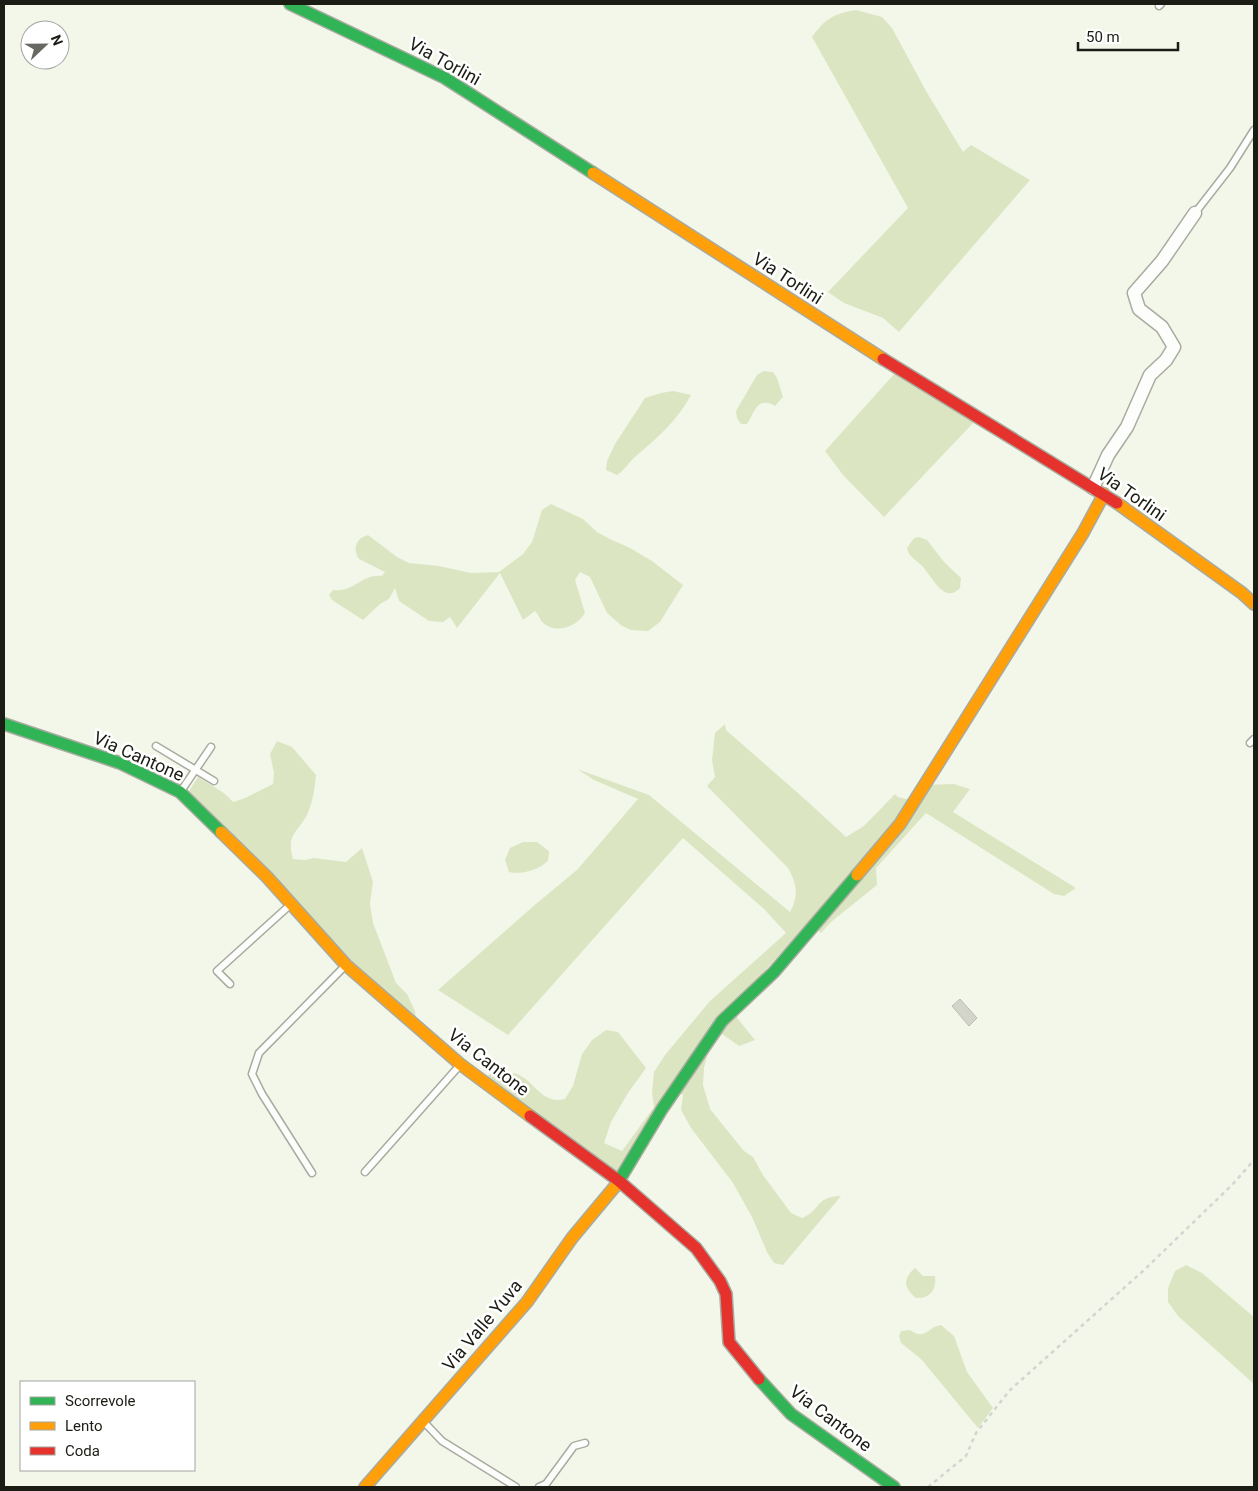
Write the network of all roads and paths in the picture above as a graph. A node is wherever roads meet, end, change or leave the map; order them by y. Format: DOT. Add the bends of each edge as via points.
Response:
graph roads {
  1 [pos="290,4"];
  2 [pos="1254,130"];
  3 [pos="1195,213"];
  4 [pos="1098,491"];
  5 [pos="1254,604"];
  6 [pos="4,724"];
  7 [pos="156,746"];
  8 [pos="211,747"];
  9 [pos="195,769"];
  10 [pos="214,781"];
  11 [pos="180,792"];
  12 [pos="291,904"];
  13 [pos="346,965"];
  14 [pos="230,984"];
  15 [pos="460,1064"];
  16 [pos="1254,1160"];
  17 [pos="366,1172"];
  18 [pos="312,1173"];
  19 [pos="619,1180"];
  20 [pos="422,1420"];
  21 [pos="585,1443"];
  22 [pos="365,1487"];
  23 [pos="516,1487"];
  24 [pos="539,1487"];
  25 [pos="894,1487"];
  26 [pos="928,1487"];
  1 -- 4 [label="street, Via Torlini" via="445,78 856,343"];
  2 -- 3 [label="lane"];
  3 -- 4 [label="street" via="1162,261 1134,293 1139,309 1162,327 1174,347 1150,375 1127,427 1108,455"];
  4 -- 5 [label="street, Via Torlini"];
  4 -- 19 [label="street, Via Valle Yuva" via="1078,541 900,824 774,972 722,1021 662,1109"];
  6 -- 11 [label="street, Via Cantone" via="120,763"];
  7 -- 9 [label="lane"];
  8 -- 9 [label="lane"];
  9 -- 10 [label="lane"];
  9 -- 11 [label="lane"];
  11 -- 12 [label="street, Via Cantone"];
  12 -- 13 [label="street, Via Cantone"];
  12 -- 14 [label="lane" via="217,971"];
  13 -- 15 [label="street, Via Cantone"];
  13 -- 18 [label="lane" via="259,1053 252,1074"];
  15 -- 17 [label="lane"];
  15 -- 19 [label="street, Via Cantone"];
  16 -- 26 [label="path" via="1234,1184 1143,1271 1010,1390 976,1433 966,1456"];
  19 -- 20 [label="street, Via Valle Yuva" via="572,1238 527,1302"];
  19 -- 25 [label="street, Via Cantone" via="696,1248 709,1264 726,1294 729,1342 765,1387 791,1414"];
  20 -- 22 [label="street, Via Valle Yuva"];
  20 -- 23 [label="lane" via="442,1440"];
  21 -- 24 [label="lane" via="574,1446 546,1484"];
}
